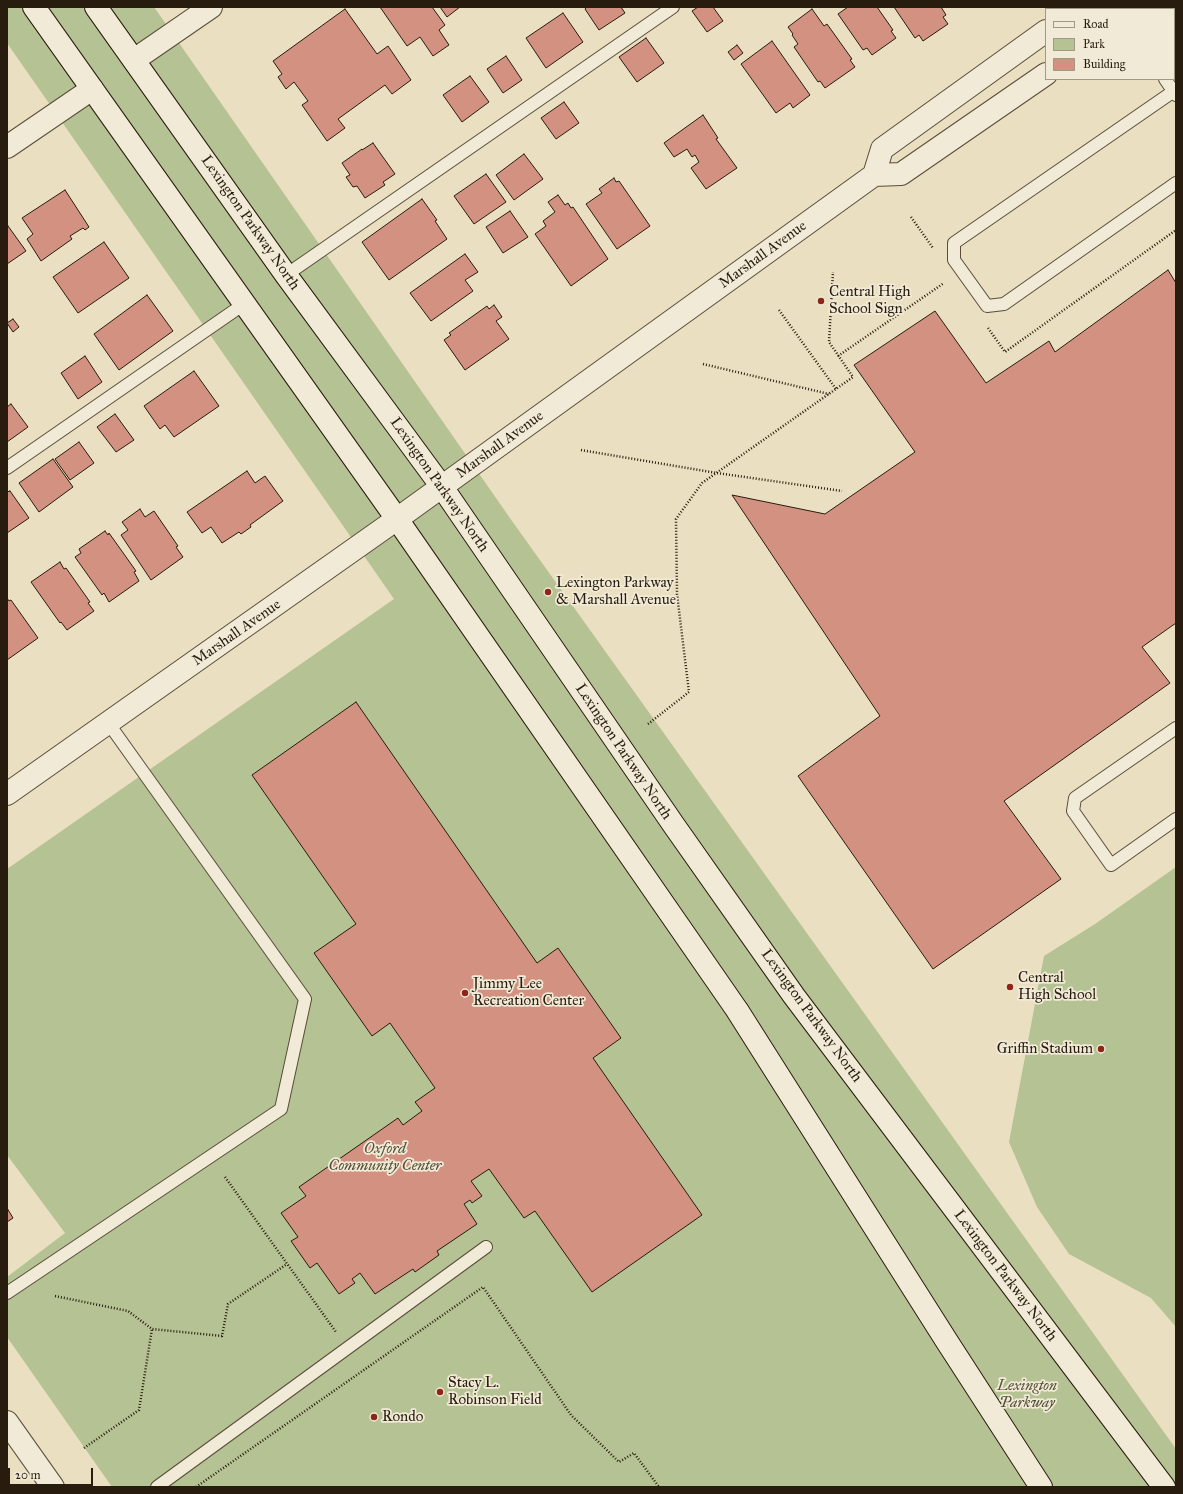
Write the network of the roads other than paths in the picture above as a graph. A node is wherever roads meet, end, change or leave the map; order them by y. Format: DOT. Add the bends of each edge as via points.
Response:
graph roads {
  1 [pos="34,7"];
  2 [pos="96,7"];
  3 [pos="211,7"];
  4 [pos="673,7"];
  5 [pos="1045,32"];
  6 [pos="134,60"];
  7 [pos="1045,75"];
  8 [pos="1166,80"];
  9 [pos="92,89"];
  10 [pos="1175,93"];
  11 [pos="7,147"];
  12 [pos="874,175"];
  13 [pos="1176,183"];
  14 [pos="286,275"];
  15 [pos="244,304"];
  16 [pos="7,468"];
  17 [pos="442,487"];
  18 [pos="397,519"];
  19 [pos="109,724"];
  20 [pos="1176,728"];
  21 [pos="7,794"];
  22 [pos="1176,819"];
  23 [pos="486,1247"];
  24 [pos="7,1293"];
  25 [pos="7,1422"];
  26 [pos="53,1487"];
  27 [pos="157,1487"];
  28 [pos="1041,1487"];
  29 [pos="1164,1487"];
  1 -- 9 [label="main road"];
  2 -- 6 [label="main road, Lexington Parkway North"];
  3 -- 6 [label="main road"];
  4 -- 14 [label="lane"];
  5 -- 12 [label="main road" via="882,149"];
  6 -- 14 [label="main road, Lexington Parkway North"];
  7 -- 12 [label="main road" via="901,174"];
  8 -- 10 [label="lane"];
  9 -- 11 [label="main road"];
  9 -- 15 [label="main road"];
  10 -- 13 [label="lane" via="954,243 954,260 986,306 1004,304"];
  12 -- 17 [label="main road, Marshall Avenue"];
  14 -- 17 [label="main road, Lexington Parkway North"];
  15 -- 16 [label="lane"];
  15 -- 18 [label="main road"];
  17 -- 18 [label="main road, Marshall Avenue"];
  17 -- 29 [label="main road, Lexington Parkway North" via="794,996"];
  18 -- 19 [label="main road, Marshall Avenue"];
  18 -- 28 [label="main road" via="737,1010"];
  19 -- 21 [label="main road, Marshall Avenue"];
  19 -- 24 [label="lane" via="305,999 281,1109"];
  20 -- 22 [label="lane" via="1075,798 1073,811 1112,865"];
  23 -- 27 [label="lane"];
  25 -- 26 [label="main road"];
}
